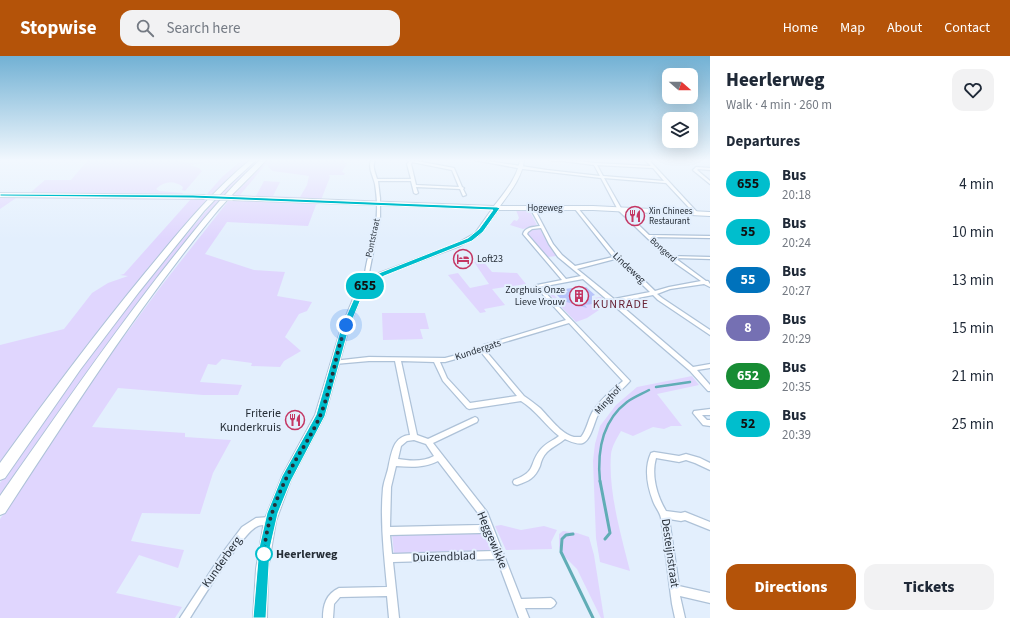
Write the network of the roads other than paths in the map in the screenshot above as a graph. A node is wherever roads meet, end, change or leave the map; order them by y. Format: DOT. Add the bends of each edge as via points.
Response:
graph roads {
  1 [pos="225,186"];
  2 [pos="236,186"];
  3 [pos="377,186"];
  4 [pos="414,186"];
  5 [pos="419,186"];
  6 [pos="512,186"];
  7 [pos="607,186"];
  8 [pos="671,186"];
  9 [pos="462,188"];
  10 [pos="416,193"];
  11 [pos="0,195"];
  12 [pos="464,195"];
  13 [pos="378,204"];
  14 [pos="497,208"];
  15 [pos="532,208"];
  16 [pos="576,208"];
  17 [pos="619,209"];
  18 [pos="696,213"];
  19 [pos="710,214"];
  20 [pos="542,228"];
  21 [pos="648,236"];
  22 [pos="710,237"];
  23 [pos="670,257"];
  24 [pos="616,258"];
  25 [pos="710,258"];
  26 [pos="574,268"];
  27 [pos="367,273"];
  28 [pos="584,277"];
  29 [pos="564,281"];
  30 [pos="707,282"];
  31 [pos="710,286"];
  32 [pos="654,293"];
  33 [pos="614,302"];
  34 [pos="569,321"];
  35 [pos="710,333"];
  36 [pos="482,350"];
  37 [pos="398,360"];
  38 [pos="436,360"];
  39 [pos="335,362"];
  40 [pos="710,366"];
  41 [pos="692,369"];
  42 [pos="709,387"];
  43 [pos="522,398"];
  44 [pos="710,412"];
  45 [pos="475,420"];
  46 [pos="710,423"];
  47 [pos="564,435"];
  48 [pos="414,437"];
  49 [pos="428,442"];
  50 [pos="439,457"];
  51 [pos="393,462"];
  52 [pos="710,467"];
  53 [pos="0,474"];
  54 [pos="517,482"];
  55 [pos="0,508"];
  56 [pos="664,514"];
  57 [pos="270,521"];
  58 [pos="488,526"];
  59 [pos="710,526"];
  60 [pos="386,531"];
  61 [pos="499,555"];
  62 [pos="389,558"];
  63 [pos="676,590"];
  64 [pos="392,591"];
  65 [pos="710,598"];
  66 [pos="551,603"];
  67 [pos="518,604"];
  68 [pos="185,618"];
  69 [pos="260,618"];
  70 [pos="328,618"];
  71 [pos="394,618"];
  72 [pos="524,618"];
  73 [pos="680,618"];
  1 -- 53 [label="highway" via="143,281"];
  2 -- 55 [label="highway" via="152,290"];
  3 -- 13 [label="street, Pontstraat"];
  4 -- 10 [label="street"];
  5 -- 9 [label="street"];
  6 -- 14 [label="street"];
  7 -- 17 [label="street, Bongerd"];
  8 -- 18 [label="street"];
  9 -- 12 [label="street"];
  11 -- 13 [label="street, Hogeweg, bridge" via="206,197"];
  13 -- 14 [label="street, Hogeweg"];
  13 -- 27 [label="street, Pontstraat" via="376,231"];
  14 -- 15 [label="street, Hogeweg"];
  14 -- 39 [label="street" via="470,240 389,271 366,284 347,321"];
  15 -- 16 [label="street, Hogeweg"];
  15 -- 20 [label="street"];
  16 -- 17 [label="street, Hogeweg"];
  16 -- 24 [label="street, Lindeweg"];
  17 -- 18 [label="street, Hogeweg"];
  17 -- 21 [label="street, Bongerd"];
  18 -- 19 [label="street, Hogeweg"];
  20 -- 26 [label="street" via="554,250"];
  20 -- 29 [label="street" via="528,229 525,234"];
  21 -- 22 [label="street"];
  21 -- 23 [label="street, Bongerd"];
  23 -- 25 [label="street"];
  23 -- 30 [label="street, Bongerd"];
  24 -- 26 [label="street"];
  24 -- 32 [label="street, Lindeweg"];
  26 -- 28 [label="street"];
  28 -- 29 [label="street"];
  28 -- 33 [label="street"];
  29 -- 34 [label="street" via="538,286"];
  30 -- 31 [label="street, Bongerd"];
  30 -- 32 [label="street"];
  32 -- 33 [label="street"];
  32 -- 35 [label="street, Lindeweg"];
  33 -- 41 [label="street"];
  34 -- 36 [label="street, Kundergats" via="486,346"];
  34 -- 47 [label="street, Minghof" via="627,380 600,406 592,417 584,439 578,441"];
  36 -- 38 [label="street, Kundergats"];
  36 -- 43 [label="street, Minghof"];
  37 -- 38 [label="street, Kundergats"];
  37 -- 39 [label="street, Kundergats"];
  37 -- 48 [label="street"];
  38 -- 43 [label="street" via="446,379 469,406"];
  39 -- 57 [label="street" via="320,416 286,479"];
  40 -- 41 [label="street"];
  41 -- 42 [label="street"];
  43 -- 47 [label="street, Minghof"];
  44 -- 46 [label="street" via="696,413 705,423"];
  45 -- 49 [label="street"];
  47 -- 54 [label="street" via="544,451 535,471 527,479"];
  48 -- 49 [label="street"];
  48 -- 51 [label="street" via="400,442"];
  49 -- 50 [label="street, Heggewikke"];
  50 -- 51 [label="street" via="421,464"];
  50 -- 58 [label="street, Heggewikke" via="484,515"];
  51 -- 60 [label="street" via="387,487"];
  52 -- 56 [label="street, Desteijnstraat" via="697,460 654,455 652,489 657,505"];
  56 -- 59 [label="street" via="685,516"];
  56 -- 63 [label="street, Desteijnstraat"];
  57 -- 68 [label="street, Kunderberg" via="256,522 245,530"];
  57 -- 69 [label="street" via="262,569"];
  58 -- 60 [label="street" via="480,529"];
  58 -- 61 [label="street, Heggewikke"];
  60 -- 62 [label="street"];
  61 -- 62 [label="street, Duizendblad"];
  61 -- 67 [label="street, Heggewikke"];
  62 -- 64 [label="street"];
  63 -- 65 [label="street"];
  63 -- 73 [label="street, Desteijnstraat"];
  64 -- 70 [label="street" via="339,594 333,597 328,605"];
  64 -- 71 [label="street"];
  66 -- 67 [label="street"];
  67 -- 72 [label="street, Heggewikke"];
}
